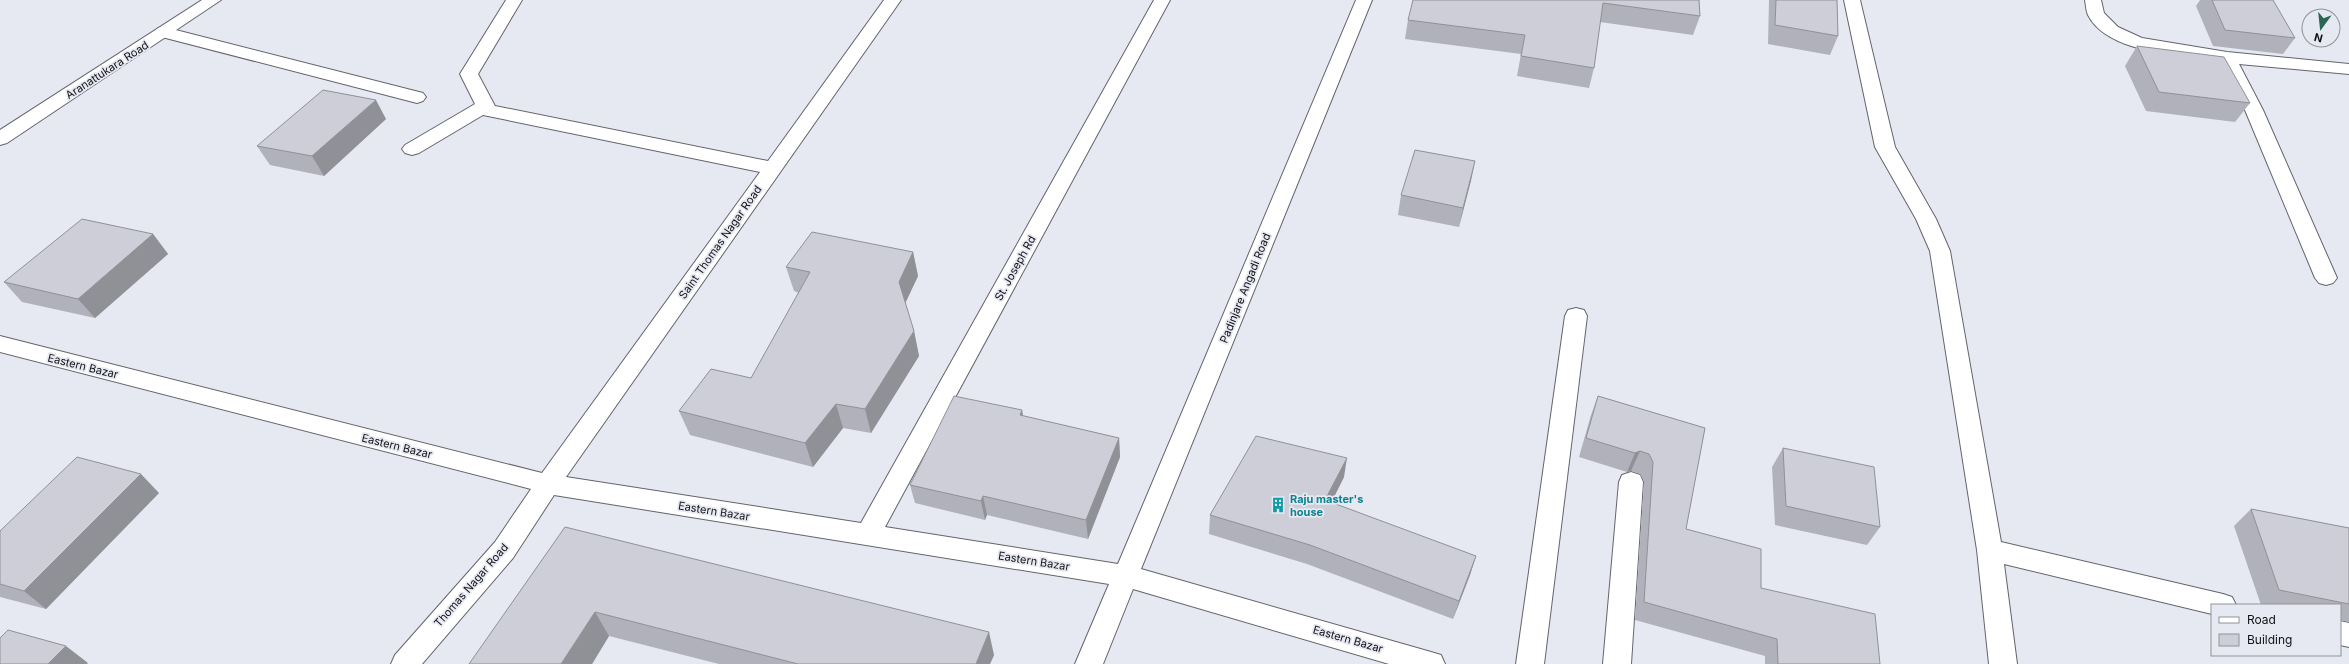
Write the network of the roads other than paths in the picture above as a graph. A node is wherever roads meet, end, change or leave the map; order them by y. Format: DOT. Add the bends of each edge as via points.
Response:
graph roads {
  1 [pos="213,0"];
  2 [pos="514,0"];
  3 [pos="893,0"];
  4 [pos="1162,0"];
  5 [pos="1364,0"];
  6 [pos="1852,0"];
  7 [pos="2093,0"];
  8 [pos="164,32"];
  9 [pos="2227,57"];
  10 [pos="2349,69"];
  11 [pos="417,97"];
  12 [pos="488,111"];
  13 [pos="0,139"];
  14 [pos="412,149"];
  15 [pos="772,168"];
  16 [pos="2326,278"];
  17 [pos="1576,316"];
  18 [pos="0,344"];
  19 [pos="1631,482"];
  20 [pos="548,484"];
  21 [pos="868,535"];
  22 [pos="1990,550"];
  23 [pos="1125,576"];
  24 [pos="2219,604"];
  25 [pos="405,664"];
  26 [pos="1089,664"];
  27 [pos="1431,664"];
  28 [pos="1530,664"];
  29 [pos="1617,664"];
  30 [pos="2003,664"];
  1 -- 8 [label="street, Aranattukara Road"];
  2 -- 12 [label="street" via="469,74"];
  3 -- 15 [label="street, Saint Thomas Nagar Road"];
  4 -- 21 [label="street, St. Joseph Rd"];
  5 -- 23 [label="street, Padinjare Angadi Road"];
  6 -- 22 [label="street" via="1885,147 1926,219 1940,251"];
  7 -- 9 [label="street" via="2096,14 2112,32 2138,43"];
  8 -- 11 [label="street"];
  8 -- 13 [label="street, Aranattukara Road"];
  9 -- 10 [label="street"];
  9 -- 16 [label="street" via="2254,110"];
  12 -- 14 [label="street" via="480,109"];
  12 -- 15 [label="street"];
  15 -- 20 [label="street, Saint Thomas Nagar Road"];
  17 -- 28 [label="street"];
  18 -- 20 [label="street, Eastern Bazar"];
  19 -- 29 [label="street"];
  20 -- 21 [label="street, Eastern Bazar"];
  20 -- 25 [label="street, Thomas Nagar Road" via="504,550"];
  21 -- 23 [label="street, Eastern Bazar"];
  22 -- 24 [label="street"];
  22 -- 30 [label="street"];
  23 -- 26 [label="street, Padinjare Angadi Road"];
  23 -- 27 [label="street, Eastern Bazar"];
}
